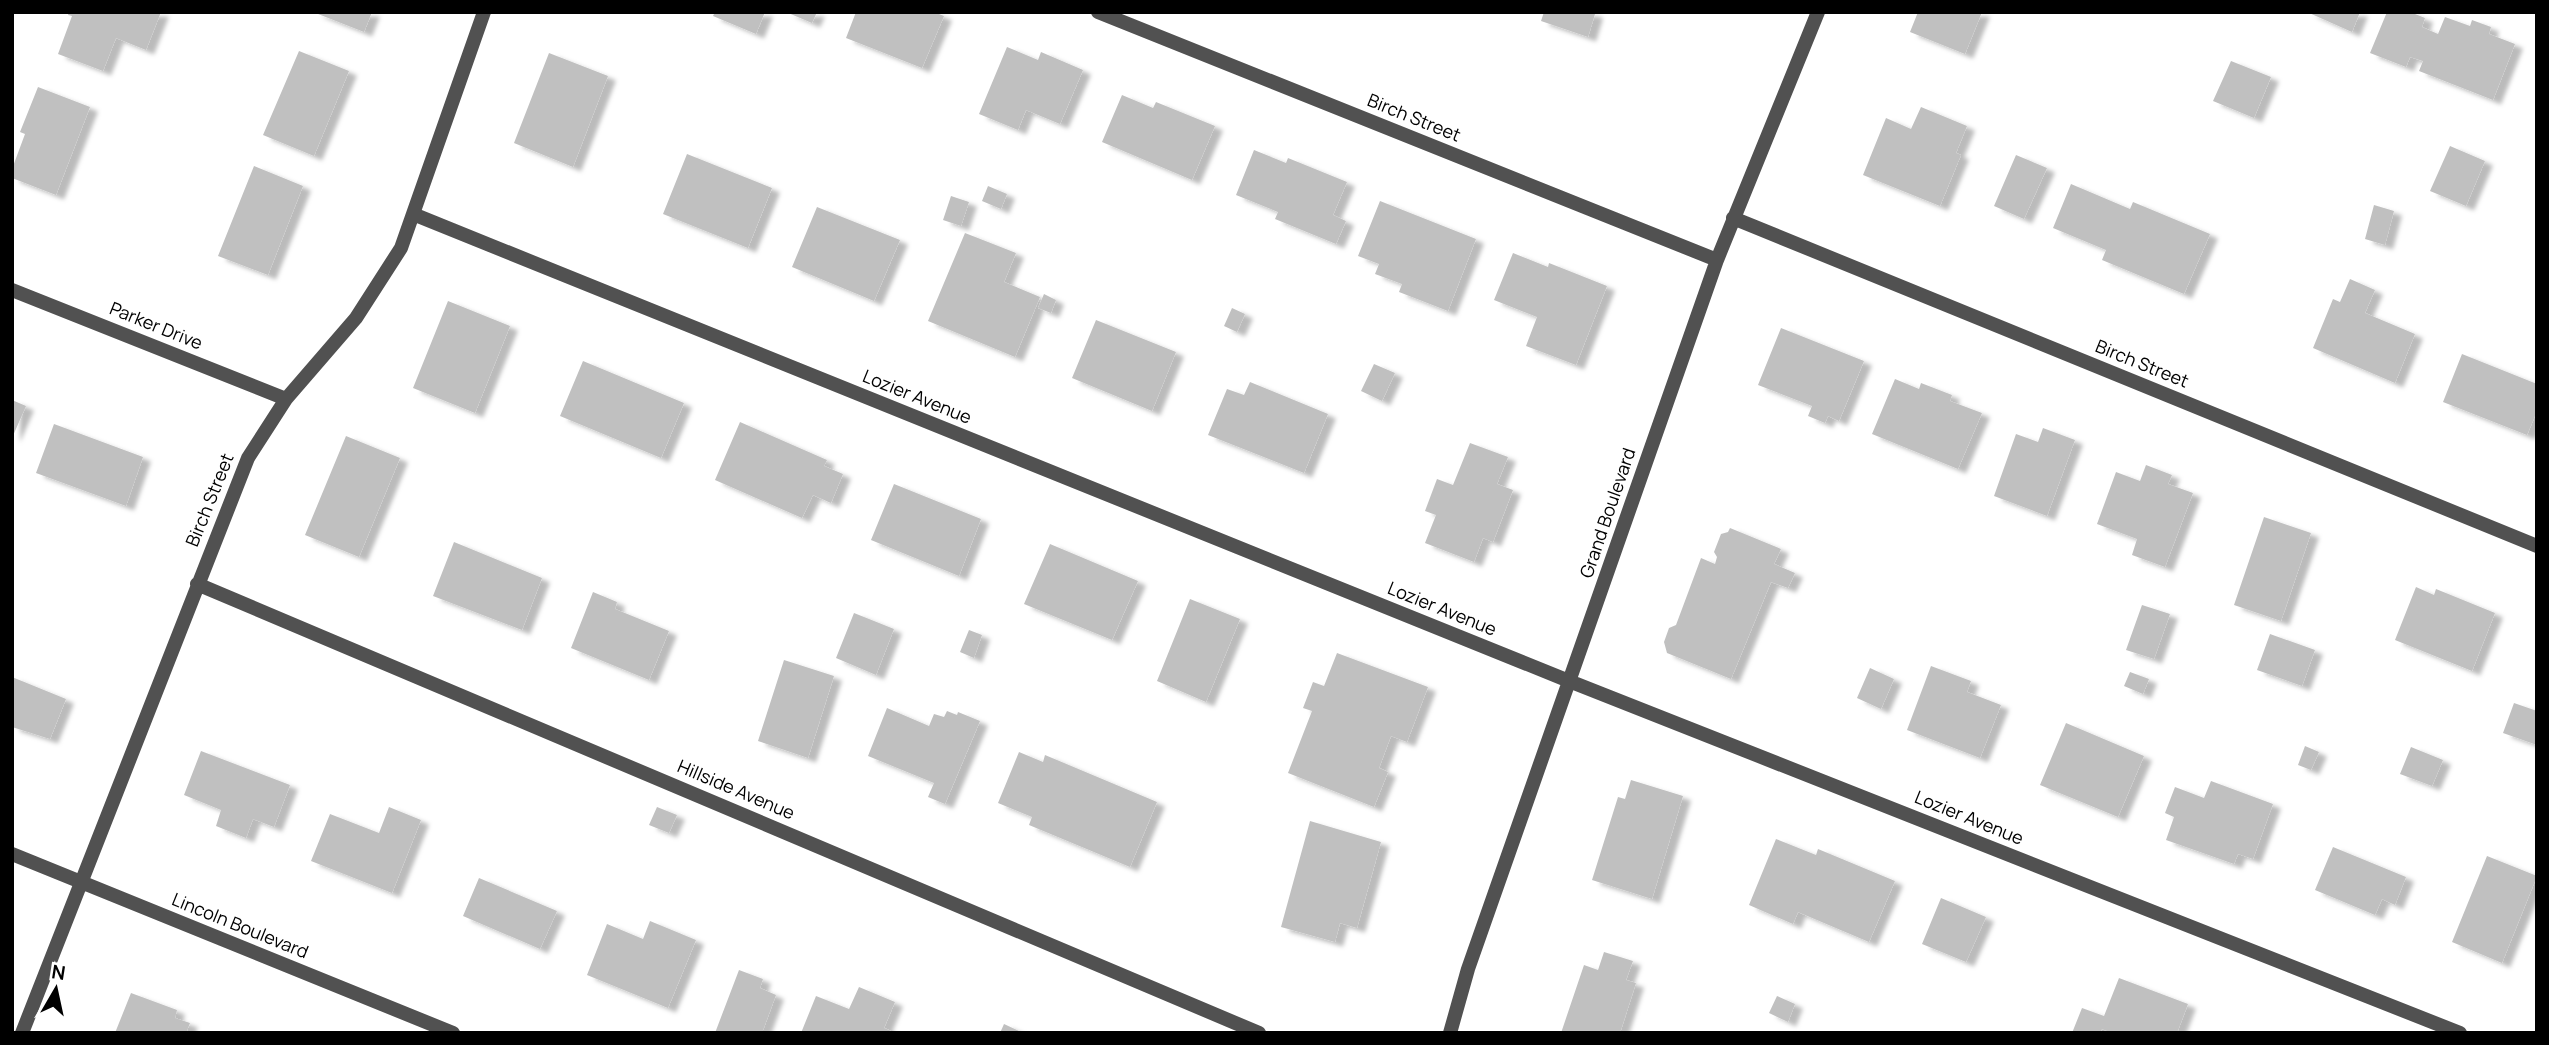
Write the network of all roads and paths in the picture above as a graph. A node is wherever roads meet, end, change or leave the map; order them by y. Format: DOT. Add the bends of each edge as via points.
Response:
graph roads {
  1 [pos="484,12"];
  2 [pos="1098,12"];
  3 [pos="1818,12"];
  4 [pos="413,214"];
  5 [pos="1733,218"];
  6 [pos="1717,260"];
  7 [pos="12,290"];
  8 [pos="286,399"];
  9 [pos="2537,546"];
  10 [pos="197,584"];
  11 [pos="1569,681"];
  12 [pos="12,854"];
  13 [pos="81,882"];
  14 [pos="22,1033"];
  15 [pos="453,1033"];
  16 [pos="1259,1033"];
  17 [pos="1450,1033"];
  18 [pos="2460,1033"];
  1 -- 4 [label="street, Birch Street"];
  2 -- 6 [label="street, Birch Street"];
  3 -- 5 [label="street, Grand Boulevard"];
  4 -- 8 [label="street, Birch Street" via="401,248 356,317"];
  4 -- 11 [label="street, Lozier Avenue"];
  5 -- 6 [label="street, Grand Boulevard"];
  5 -- 9 [label="street, Birch Street"];
  6 -- 11 [label="street, Grand Boulevard"];
  7 -- 8 [label="street, Parker Drive"];
  8 -- 10 [label="street, Birch Street" via="248,458"];
  10 -- 13 [label="street, Birch Street"];
  10 -- 16 [label="street, Hillside Avenue"];
  11 -- 17 [label="street, Grand Boulevard"];
  11 -- 18 [label="street, Lozier Avenue"];
  12 -- 13 [label="street, Lincoln Boulevard"];
  13 -- 14 [label="street, Birch Street"];
  13 -- 15 [label="street, Lincoln Boulevard"];
}
